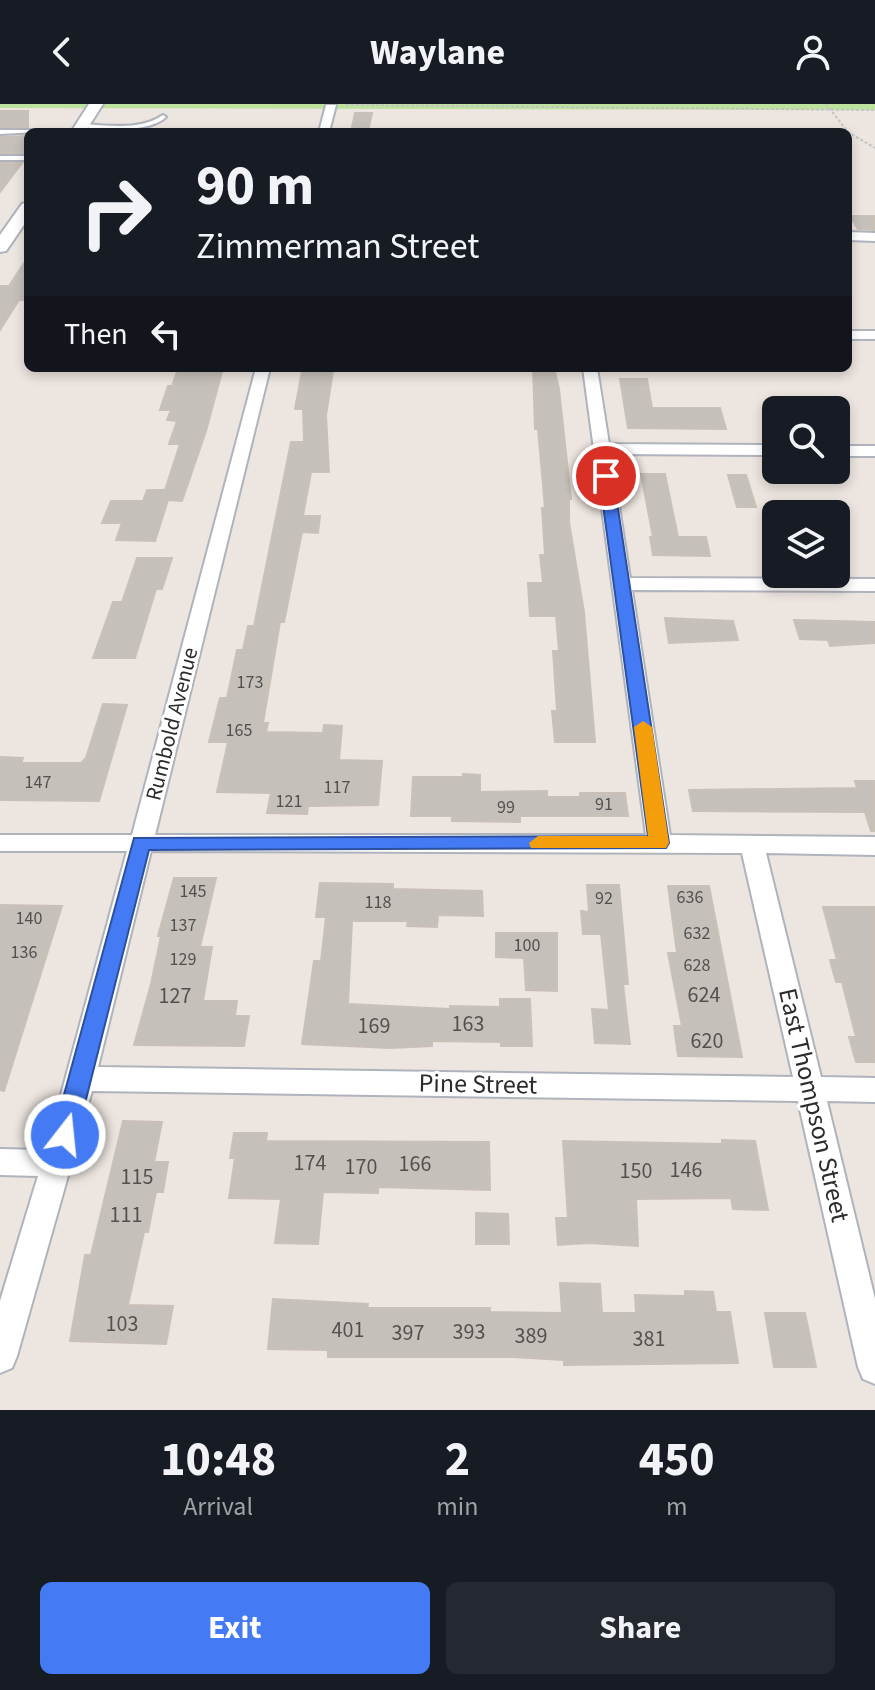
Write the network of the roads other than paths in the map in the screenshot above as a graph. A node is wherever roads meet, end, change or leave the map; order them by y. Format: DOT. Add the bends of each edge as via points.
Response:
graph roads {
  1 [pos="96,104"];
  2 [pos="331,105"];
  3 [pos="163,117"];
  4 [pos="81,128"];
  5 [pos="102,128"];
  6 [pos="325,128"];
  7 [pos="0,132"];
  8 [pos="24,132"];
  9 [pos="0,158"];
  10 [pos="24,158"];
  11 [pos="24,213"];
  12 [pos="852,236"];
  13 [pos="875,237"];
  14 [pos="0,247"];
  15 [pos="852,335"];
  16 [pos="875,335"];
  17 [pos="262,372"];
  18 [pos="591,372"];
  19 [pos="602,449"];
  20 [pos="762,450"];
  21 [pos="850,451"];
  22 [pos="875,451"];
  23 [pos="624,584"];
  24 [pos="875,585"];
  25 [pos="0,843"];
  26 [pos="141,843"];
  27 [pos="659,843"];
  28 [pos="752,844"];
  29 [pos="875,846"];
  30 [pos="81,1079"];
  31 [pos="812,1089"];
  32 [pos="875,1090"];
  33 [pos="0,1162"];
  34 [pos="57,1163"];
  35 [pos="0,1356"];
  36 [pos="875,1367"];
  1 -- 4 [label="street"];
  2 -- 6 [label="street"];
  3 -- 5 [label="lane" via="157,124"];
  7 -- 8 [label="lane"];
  9 -- 10 [label="lane"];
  11 -- 14 [label="street"];
  12 -- 13 [label="street"];
  15 -- 16 [label="street"];
  17 -- 26 [label="street, Rumbold Avenue"];
  18 -- 19 [label="street"];
  19 -- 20 [label="street"];
  19 -- 23 [label="street"];
  21 -- 22 [label="street"];
  23 -- 24 [label="street"];
  23 -- 27 [label="street"];
  25 -- 26 [label="street"];
  26 -- 27 [label="street"];
  26 -- 30 [label="street, Rumbold Avenue"];
  27 -- 28 [label="street"];
  28 -- 29 [label="street"];
  28 -- 31 [label="street, East Thompson Street"];
  30 -- 31 [label="street, Pine Street"];
  30 -- 34 [label="street, Rumbold Avenue"];
  31 -- 32 [label="street, Pine Street"];
  31 -- 36 [label="street, East Thompson Street"];
  33 -- 34 [label="street"];
  34 -- 35 [label="street, Rumbold Avenue"];
}
